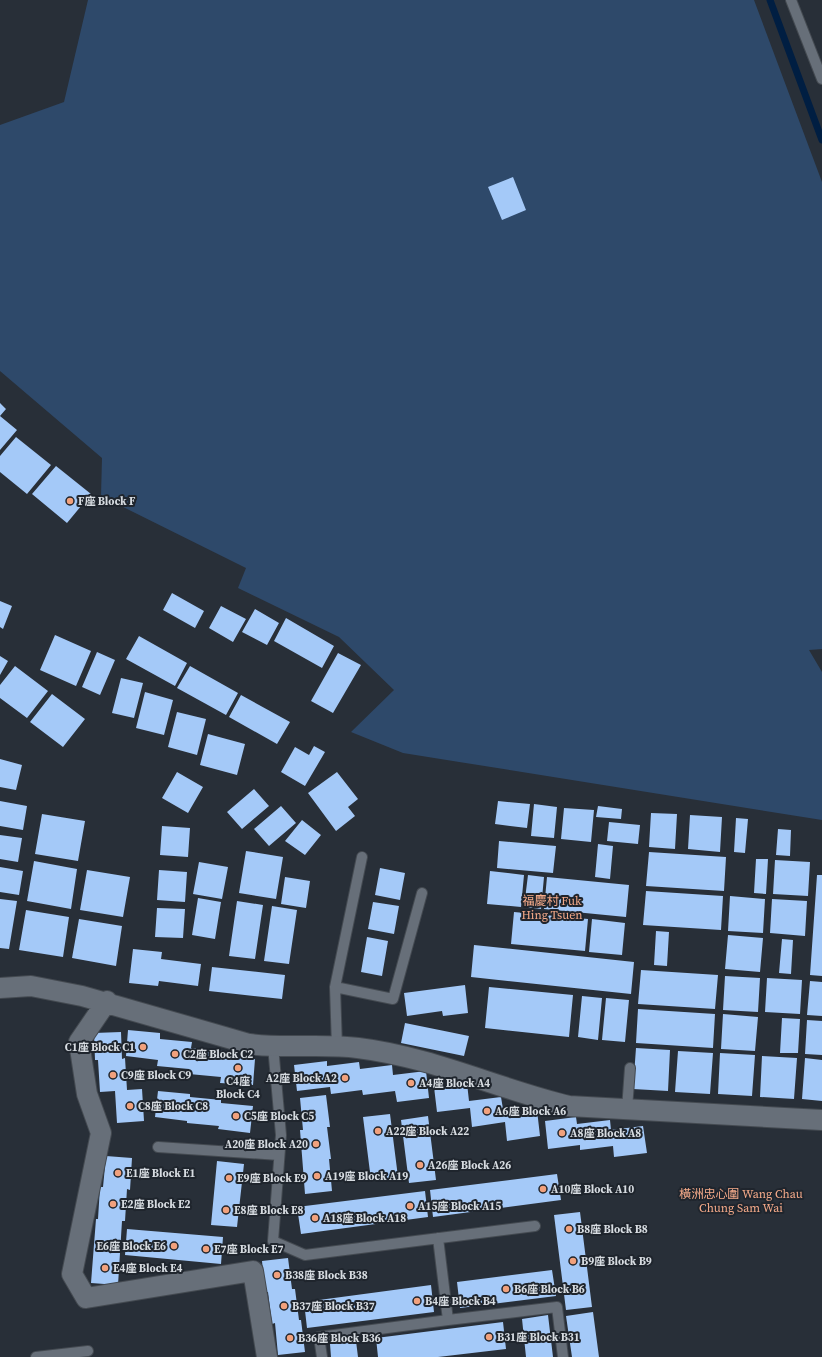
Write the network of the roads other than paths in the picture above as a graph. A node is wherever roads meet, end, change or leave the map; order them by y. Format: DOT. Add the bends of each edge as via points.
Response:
graph roads {
  1 [pos="791,0"];
  2 [pos="822,79"];
  3 [pos="362,857"];
  4 [pos="422,893"];
  5 [pos="335,987"];
  6 [pos="0,988"];
  7 [pos="107,1001"];
  8 [pos="273,1046"];
  9 [pos="337,1047"];
  10 [pos="630,1068"];
  11 [pos="627,1109"];
  12 [pos="822,1120"];
  13 [pos="158,1147"];
  14 [pos="279,1155"];
  15 [pos="535,1226"];
  16 [pos="438,1238"];
  17 [pos="448,1320"];
  18 [pos="88,1350"];
  19 [pos="36,1357"];
  20 [pos="267,1357"];
  21 [pos="322,1357"];
  22 [pos="563,1357"];
  1 -- 2 [label="lane"];
  3 -- 5 [label="lane"];
  4 -- 5 [label="lane" via="393,999"];
  5 -- 9 [label="lane"];
  6 -- 7 [label="street" via="31,986"];
  7 -- 8 [label="street" via="249,1044"];
  7 -- 20 [label="street" via="79,1042 87,1094 102,1133 72,1274 86,1298 253,1271"];
  8 -- 9 [label="street"];
  8 -- 14 [label="lane" via="281,1135"];
  9 -- 11 [label="street" via="358,1048 427,1061 534,1098 569,1106"];
  10 -- 11 [label="lane"];
  11 -- 12 [label="street"];
  13 -- 14 [label="lane"];
  14 -- 16 [label="lane" via="273,1241 305,1255"];
  15 -- 16 [label="lane"];
  16 -- 17 [label="lane"];
  17 -- 21 [label="lane" via="319,1337"];
  17 -- 22 [label="lane" via="557,1307"];
  18 -- 19 [label="lane"];
}
